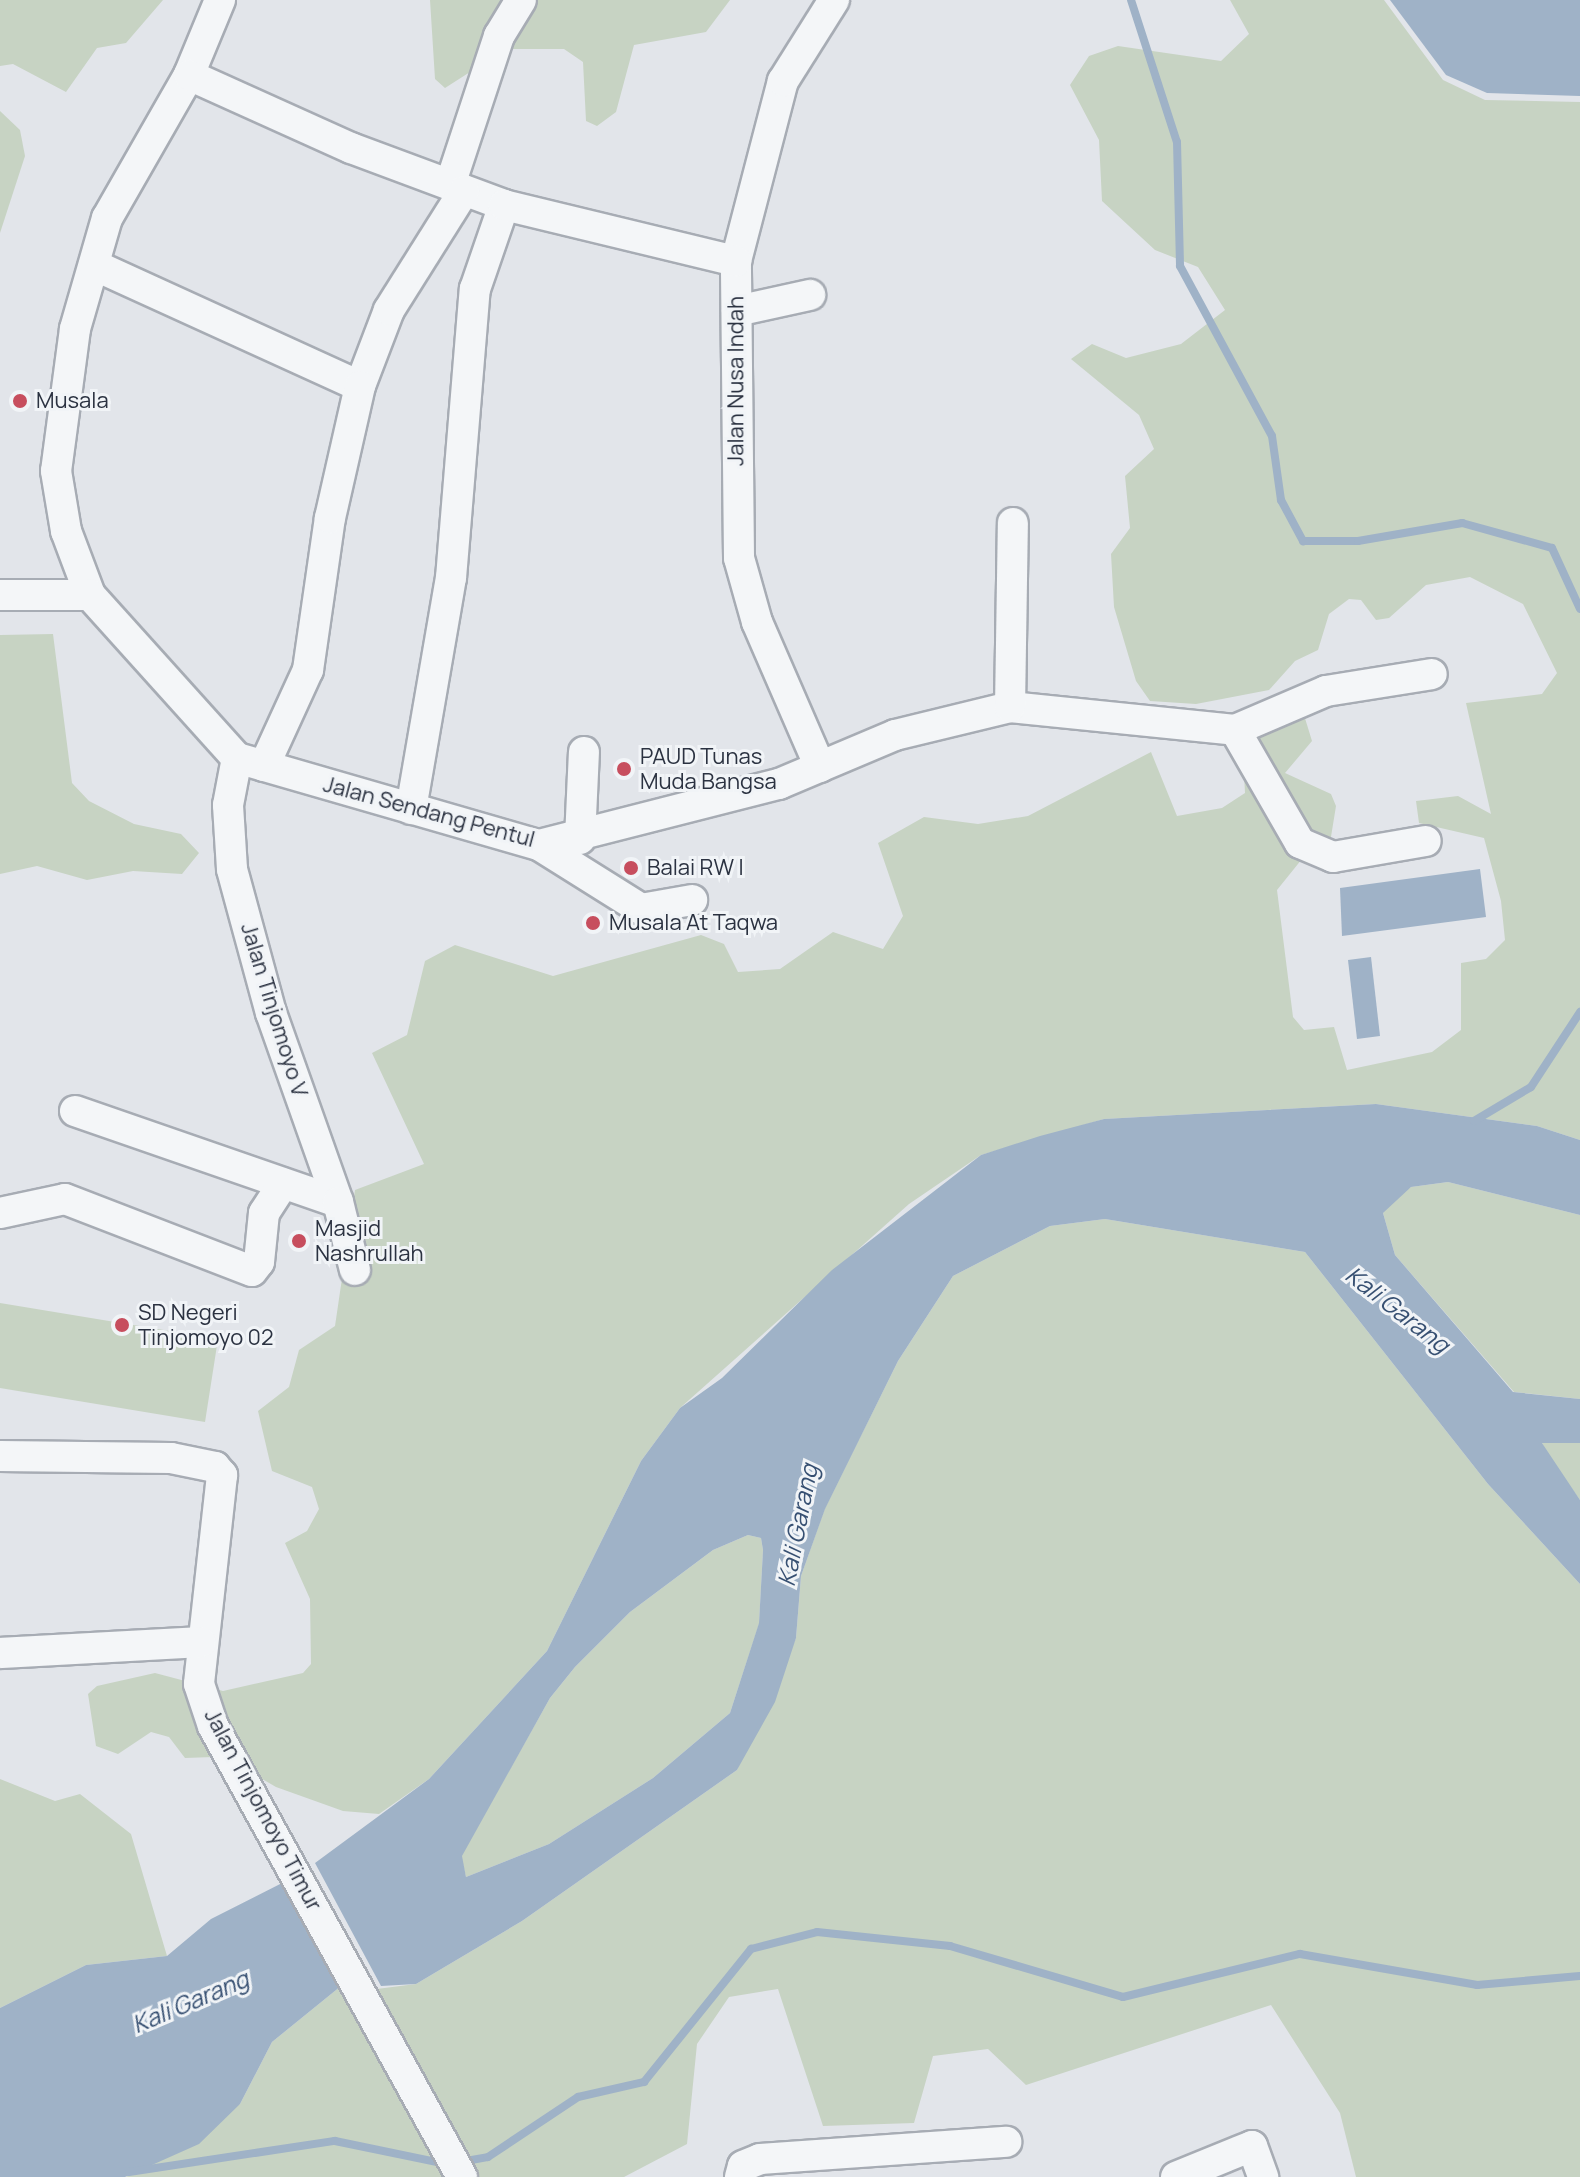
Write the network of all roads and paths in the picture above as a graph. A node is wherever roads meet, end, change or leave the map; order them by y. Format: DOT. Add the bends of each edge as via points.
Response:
graph roads {
  1 [pos="220,0"];
  2 [pos="521,0"];
  3 [pos="834,0"];
  4 [pos="189,75"];
  5 [pos="457,188"];
  6 [pos="504,205"];
  7 [pos="736,261"];
  8 [pos="94,265"];
  9 [pos="810,295"];
  10 [pos="737,311"];
  11 [pos="360,386"];
  12 [pos="1013,523"];
  13 [pos="0,595"];
  14 [pos="90,595"];
  15 [pos="1432,674"];
  16 [pos="1010,707"];
  17 [pos="1235,730"];
  18 [pos="584,752"];
  19 [pos="251,762"];
  20 [pos="820,767"];
  21 [pos="411,809"];
  22 [pos="580,839"];
  23 [pos="1426,841"];
  24 [pos="539,845"];
  25 [pos="692,900"];
  26 [pos="75,1111"];
  27 [pos="283,1184"];
  28 [pos="338,1202"];
  29 [pos="0,1213"];
  30 [pos="355,1270"];
  31 [pos="0,1456"];
  32 [pos="201,1642"];
  33 [pos="0,1653"];
  34 [pos="1006,2142"];
  35 [pos="459,2165"];
  36 [pos="750,2168"];
  37 [pos="1176,2177"];
  38 [pos="1263,2177"];
  1 -- 4 [label="street"];
  2 -- 5 [label="street, Jalan Tinjomoyo V" via="499,36"];
  3 -- 7 [label="street, Jalan Nusa Indah" via="783,81"];
  4 -- 5 [label="street"];
  4 -- 8 [label="street" via="124,179"];
  5 -- 6 [label="street"];
  5 -- 11 [label="street, Jalan Tinjomoyo V" via="389,310"];
  6 -- 7 [label="street"];
  6 -- 21 [label="street" via="475,289 451,578"];
  7 -- 10 [label="street, Jalan Nusa Indah"];
  8 -- 11 [label="street"];
  8 -- 14 [label="street" via="58,414 56,471 66,531"];
  9 -- 10 [label="street"];
  10 -- 20 [label="street, Jalan Nusa Indah" via="739,558 757,622"];
  11 -- 19 [label="street, Jalan Tinjomoyo V" via="330,518 308,670"];
  12 -- 16 [label="street"];
  13 -- 14 [label="street"];
  14 -- 19 [label="street"];
  15 -- 17 [label="street, Jalan Sendang Pentul" via="1326,691"];
  16 -- 17 [label="street, Jalan Sendang Pentul"];
  16 -- 20 [label="street, Jalan Sendang Pentul" via="916,728"];
  17 -- 23 [label="street" via="1300,843 1333,857"];
  18 -- 22 [label="street"];
  19 -- 21 [label="street, Jalan Sendang Pentul"];
  19 -- 28 [label="street, Jalan Tinjomoyo V" via="228,805 232,869 271,1013"];
  20 -- 22 [label="street, Jalan Sendang Pentul"];
  21 -- 24 [label="street, Jalan Sendang Pentul"];
  22 -- 24 [label="street, Jalan Sendang Pentul"];
  24 -- 25 [label="street" via="641,909"];
  26 -- 27 [label="street"];
  27 -- 28 [label="street"];
  27 -- 29 [label="street" via="264,1213 259,1262 252,1271 65,1199"];
  28 -- 30 [label="street, Jalan Tinjomoyo V"];
  31 -- 32 [label="street" via="162,1457 215,1467 224,1485"];
  32 -- 33 [label="street"];
  32 -- 35 [label="street, Jalan Tinjomoyo Timur" via="199,1684 213,1726"];
  34 -- 36 [label="street"];
  37 -- 38 [label="street" via="1252,2146"];
}
